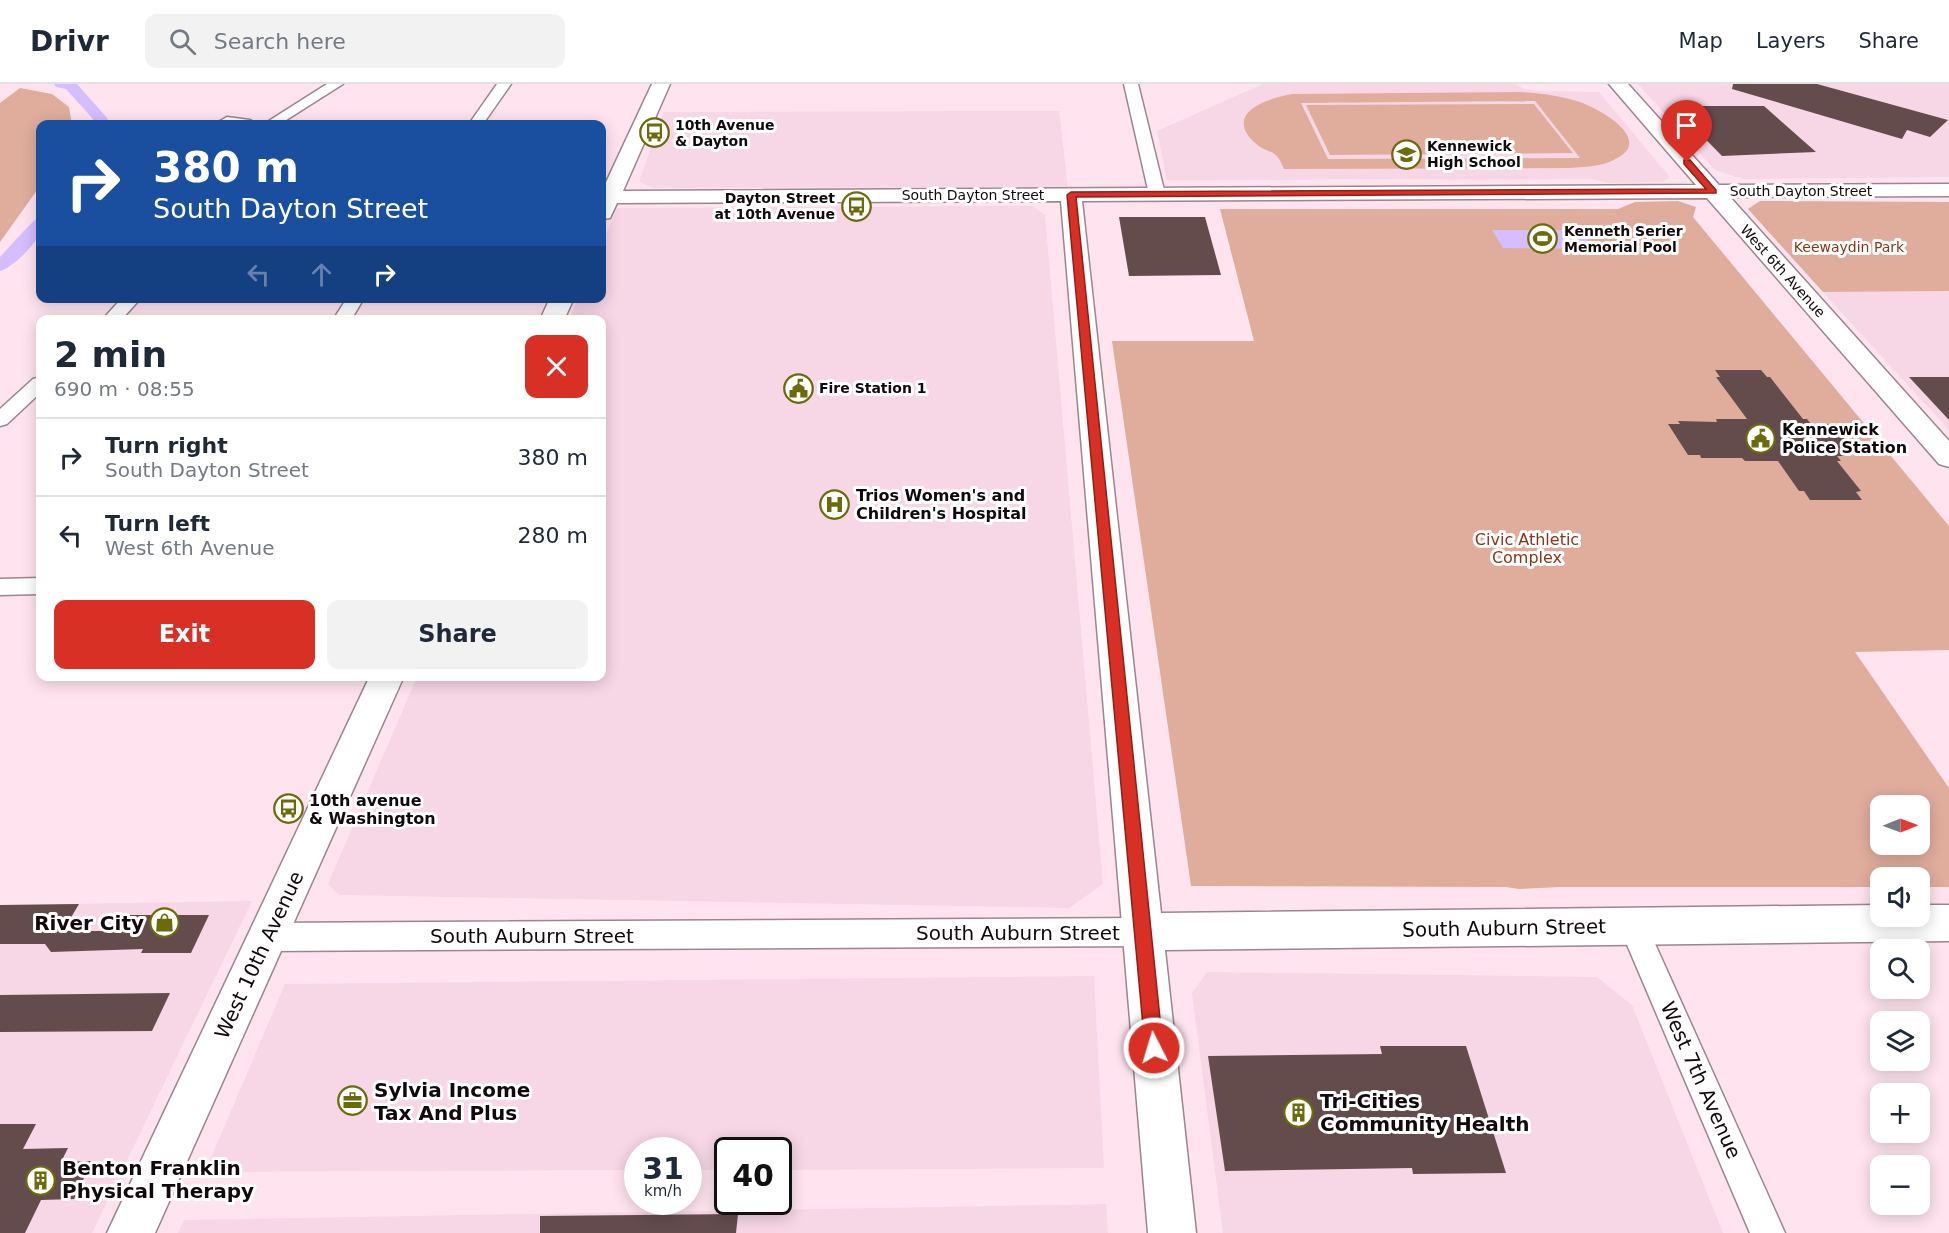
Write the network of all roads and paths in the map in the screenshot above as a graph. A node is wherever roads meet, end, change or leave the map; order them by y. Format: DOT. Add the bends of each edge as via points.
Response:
graph roads {
  1 [pos="336,84"];
  2 [pos="504,84"];
  3 [pos="661,84"];
  4 [pos="1131,84"];
  5 [pos="1618,84"];
  6 [pos="278,120"];
  7 [pos="479,120"];
  8 [pos="1949,190"];
  9 [pos="1713,191"];
  10 [pos="1157,194"];
  11 [pos="1071,195"];
  12 [pos="606,203"];
  13 [pos="606,205"];
  14 [pos="128,303"];
  15 [pos="115,315"];
  16 [pos="36,387"];
  17 [pos="0,420"];
  18 [pos="1949,458"];
  19 [pos="36,586"];
  20 [pos="0,587"];
  21 [pos="385,681"];
  22 [pos="1949,923"];
  23 [pos="1634,926"];
  24 [pos="1143,932"];
  25 [pos="267,937"];
  26 [pos="130,1233"];
  27 [pos="1172,1233"];
  28 [pos="1768,1233"];
  1 -- 6 [label="street"];
  2 -- 7 [label="street"];
  3 -- 12 [label="street"];
  4 -- 10 [label="street"];
  5 -- 9 [label="street, West 6th Avenue"];
  8 -- 9 [label="street, South Dayton Street"];
  9 -- 10 [label="street, South Dayton Street"];
  9 -- 18 [label="street, West 6th Avenue"];
  10 -- 11 [label="street, South Dayton Street"];
  11 -- 13 [label="street, South Dayton Street"];
  11 -- 24 [label="street"];
  14 -- 15 [label="street"];
  16 -- 17 [label="street"];
  19 -- 20 [label="street"];
  21 -- 25 [label="street, West 10th Avenue"];
  22 -- 23 [label="street, South Auburn Street"];
  23 -- 24 [label="street, South Auburn Street"];
  23 -- 28 [label="street, West 7th Avenue"];
  24 -- 25 [label="street, South Auburn Street"];
  24 -- 27 [label="street"];
  25 -- 26 [label="street, West 10th Avenue"];
}
